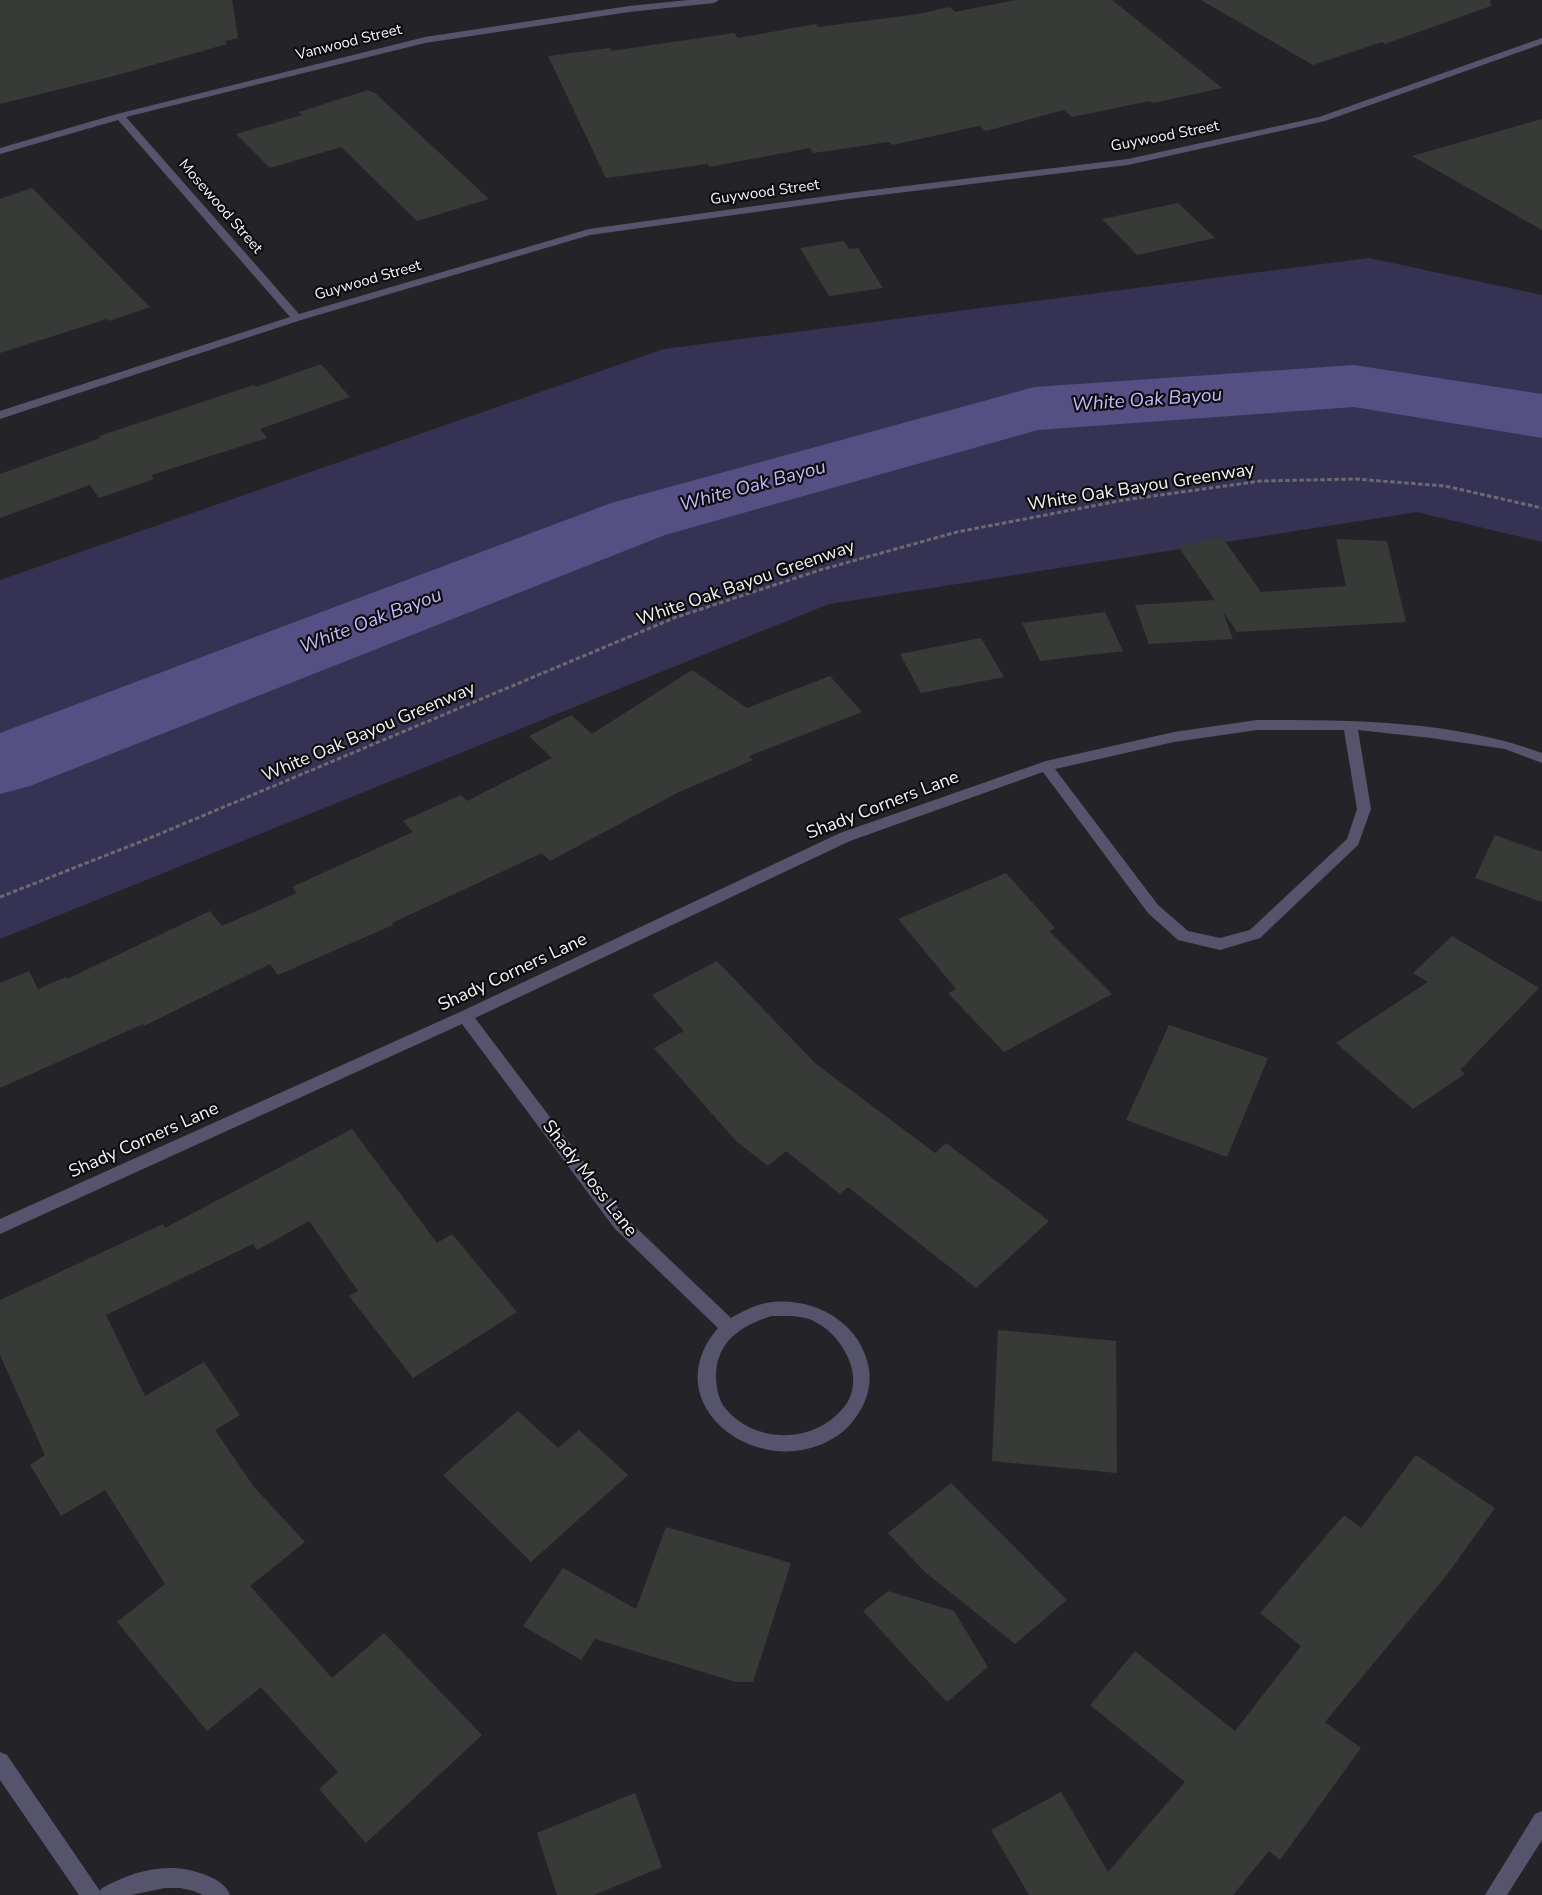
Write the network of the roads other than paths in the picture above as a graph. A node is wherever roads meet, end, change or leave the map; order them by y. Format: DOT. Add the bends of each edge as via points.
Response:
graph roads {
  1 [pos="714,0"];
  2 [pos="1542,41"];
  3 [pos="120,116"];
  4 [pos="0,151"];
  5 [pos="297,318"];
  6 [pos="0,415"];
  7 [pos="1350,725"];
  8 [pos="1542,758"];
  9 [pos="1046,766"];
  10 [pos="465,1016"];
  11 [pos="0,1227"];
  12 [pos="729,1328"];
  13 [pos="0,1762"];
  14 [pos="1542,1821"];
  15 [pos="91,1895"];
  16 [pos="109,1895"];
  17 [pos="220,1895"];
  18 [pos="1495,1895"];
  1 -- 3 [label="street, Vanwood Street" via="629,9 426,40"];
  2 -- 5 [label="street, Guywood Street" via="1322,119 1128,162 589,232"];
  3 -- 4 [label="street, Vanwood Street"];
  3 -- 5 [label="street, Mosewood Street"];
  5 -- 6 [label="street, Guywood Street"];
  7 -- 8 [label="street, Shady Corners Lane" via="1507,745"];
  7 -- 9 [label="street, Shady Corners Lane" via="1256,725 1174,737"];
  7 -- 9 [label="street" via="1364,809 1353,841 1255,934 1220,944 1183,936 1153,909"];
  9 -- 10 [label="street, Shady Corners Lane" via="845,838"];
  10 -- 11 [label="street, Shady Corners Lane"];
  10 -- 12 [label="street, Shady Moss Lane" via="621,1224"];
  12 -- 12 [label="street" via="748,1315 771,1309 796,1309 818,1315 837,1327 852,1344 860,1364 861,1386 854,1406 840,1424 818,1438 791,1444 764,1442 739,1431 719,1415 708,1393 706,1369 714,1346"];
  13 -- 15 [label="street"];
  14 -- 18 [label="street"];
  16 -- 17 [label="street" via="125,1885 157,1877 188,1879"];
}
